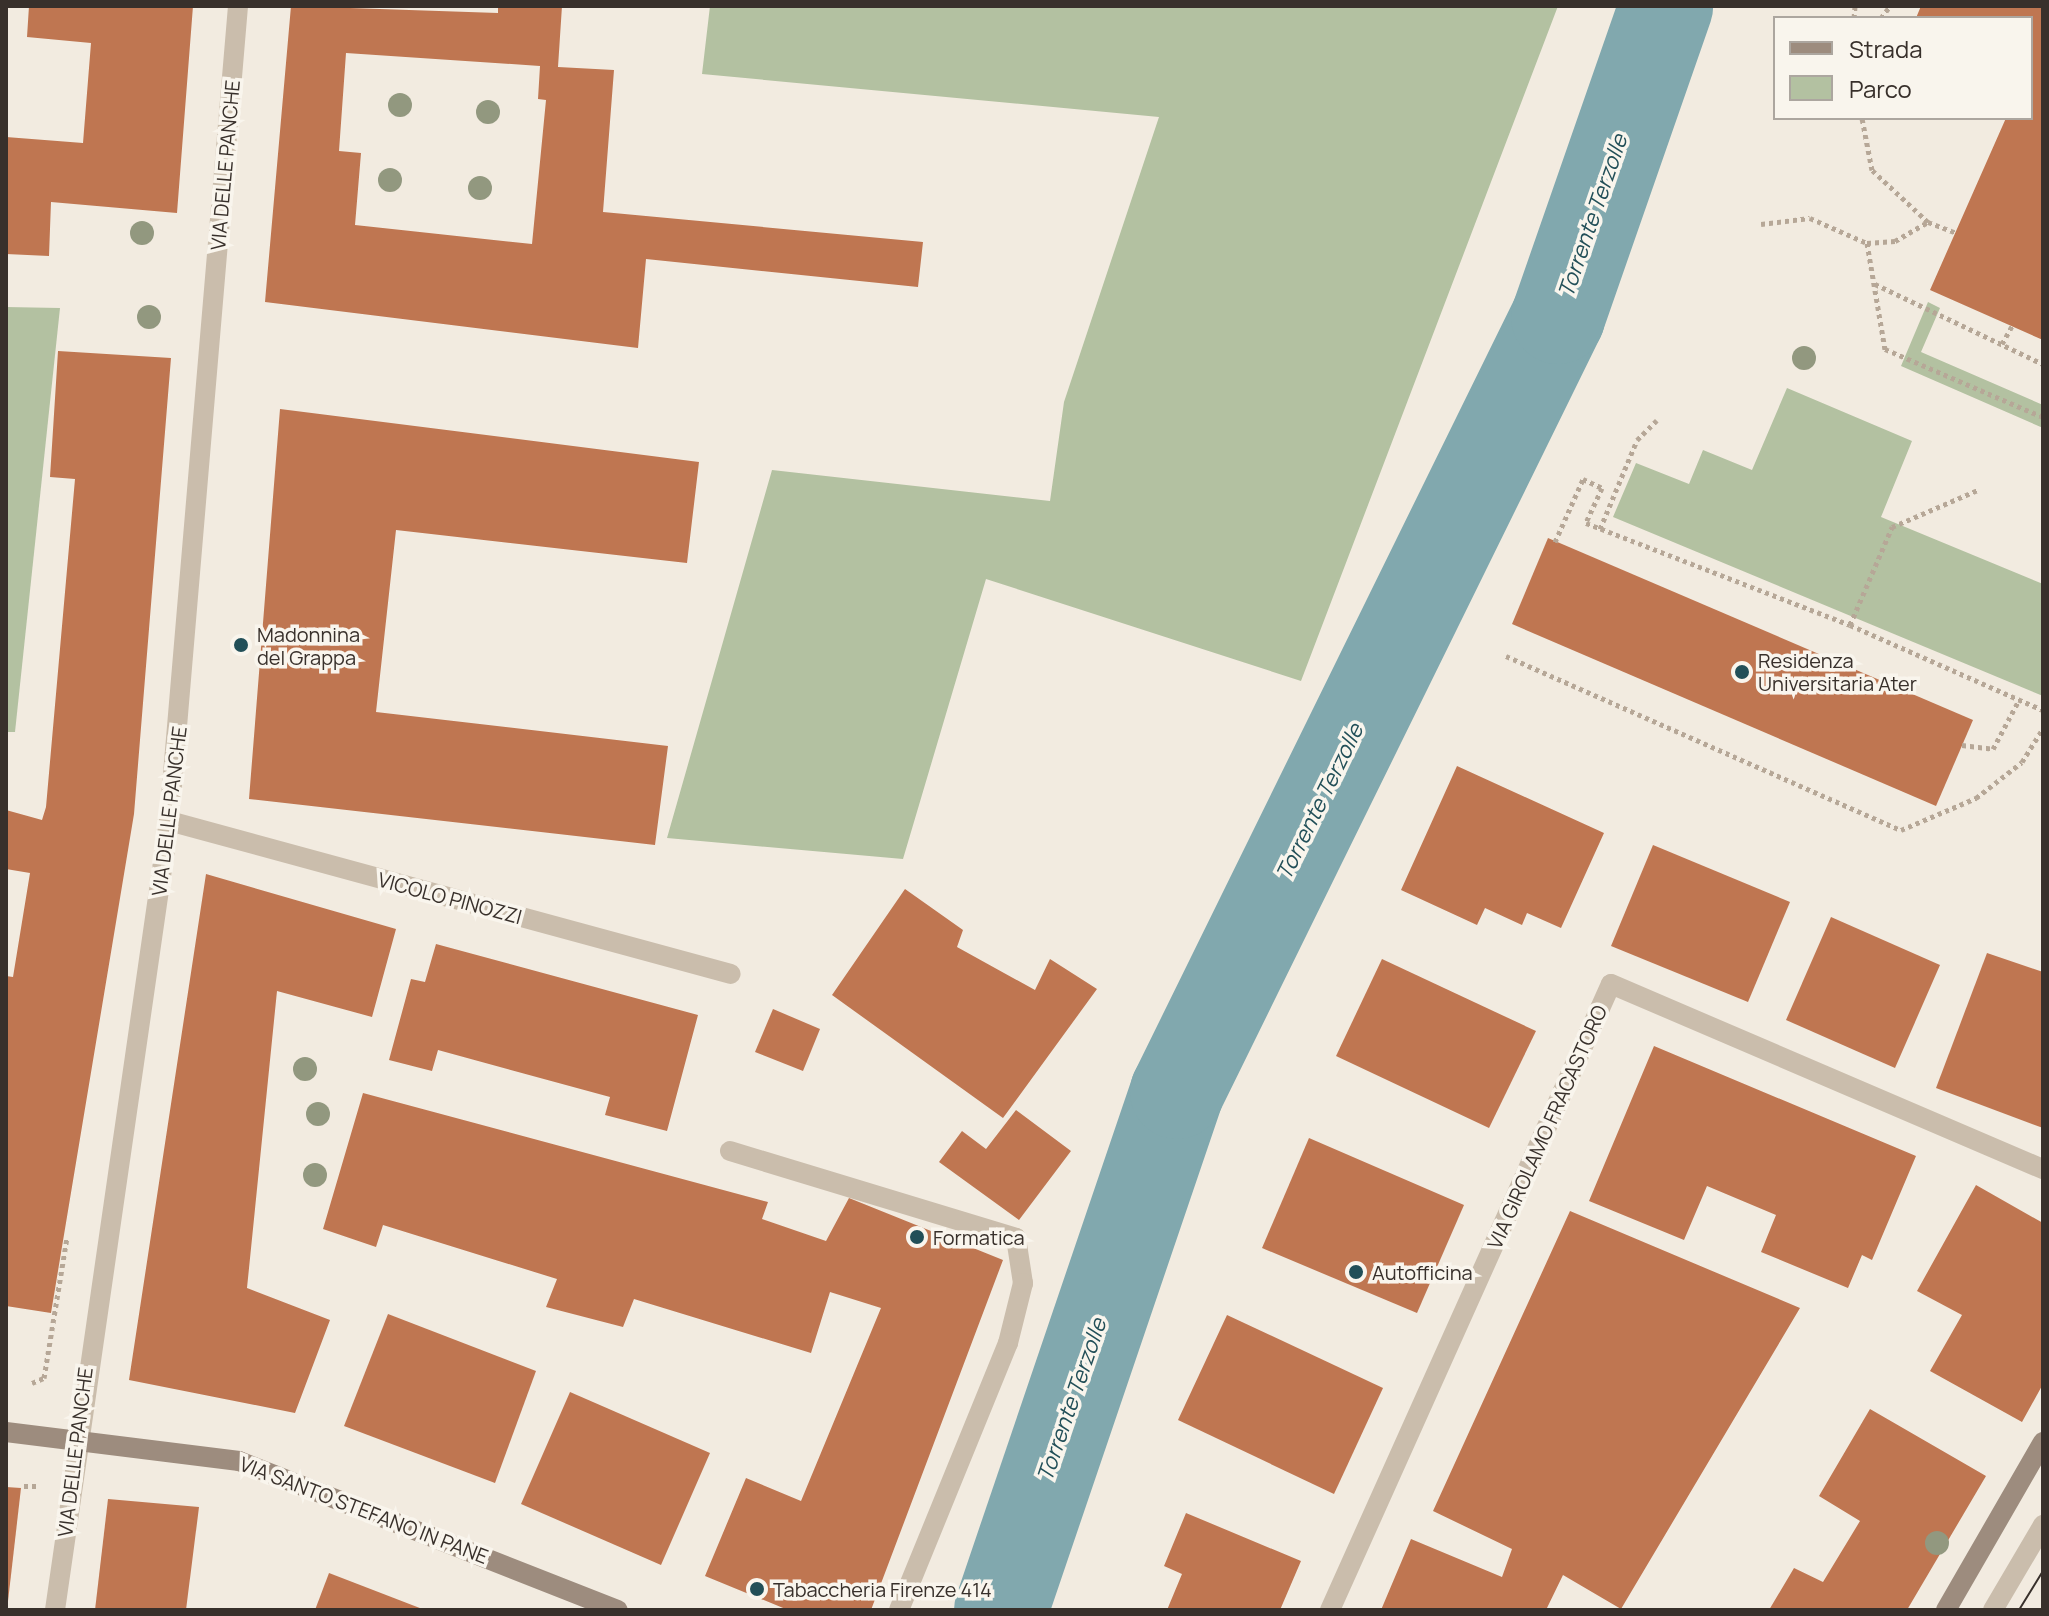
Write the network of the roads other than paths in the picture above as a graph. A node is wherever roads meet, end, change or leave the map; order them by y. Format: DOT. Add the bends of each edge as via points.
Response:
graph roads {
  1 [pos="238,6"];
  2 [pos="169,821"];
  3 [pos="731,974"];
  4 [pos="730,1151"];
  5 [pos="2043,1169"];
  6 [pos="6,1432"];
  7 [pos="77,1438"];
  8 [pos="2043,1442"];
  9 [pos="2043,1525"];
  10 [pos="55,1610"];
  11 [pos="618,1610"];
  12 [pos="899,1610"];
  13 [pos="1330,1610"];
  14 [pos="1946,1610"];
  15 [pos="1993,1610"];
  1 -- 2 [label="street, VIA DELLE PANCHE"];
  2 -- 3 [label="street, VICOLO PINOZZI"];
  2 -- 7 [label="street, VIA DELLE PANCHE"];
  4 -- 12 [label="street" via="1016,1238 1023,1283 1008,1343"];
  5 -- 13 [label="street, VIA GIROLAMO FRACASTORO" via="1611,984"];
  6 -- 7 [label="street, VIA SANTO STEFANO IN PANE"];
  7 -- 10 [label="street, VIA DELLE PANCHE"];
  7 -- 11 [label="street, VIA SANTO STEFANO IN PANE" via="239,1461"];
  8 -- 14 [label="street"];
  9 -- 15 [label="street"];
}
